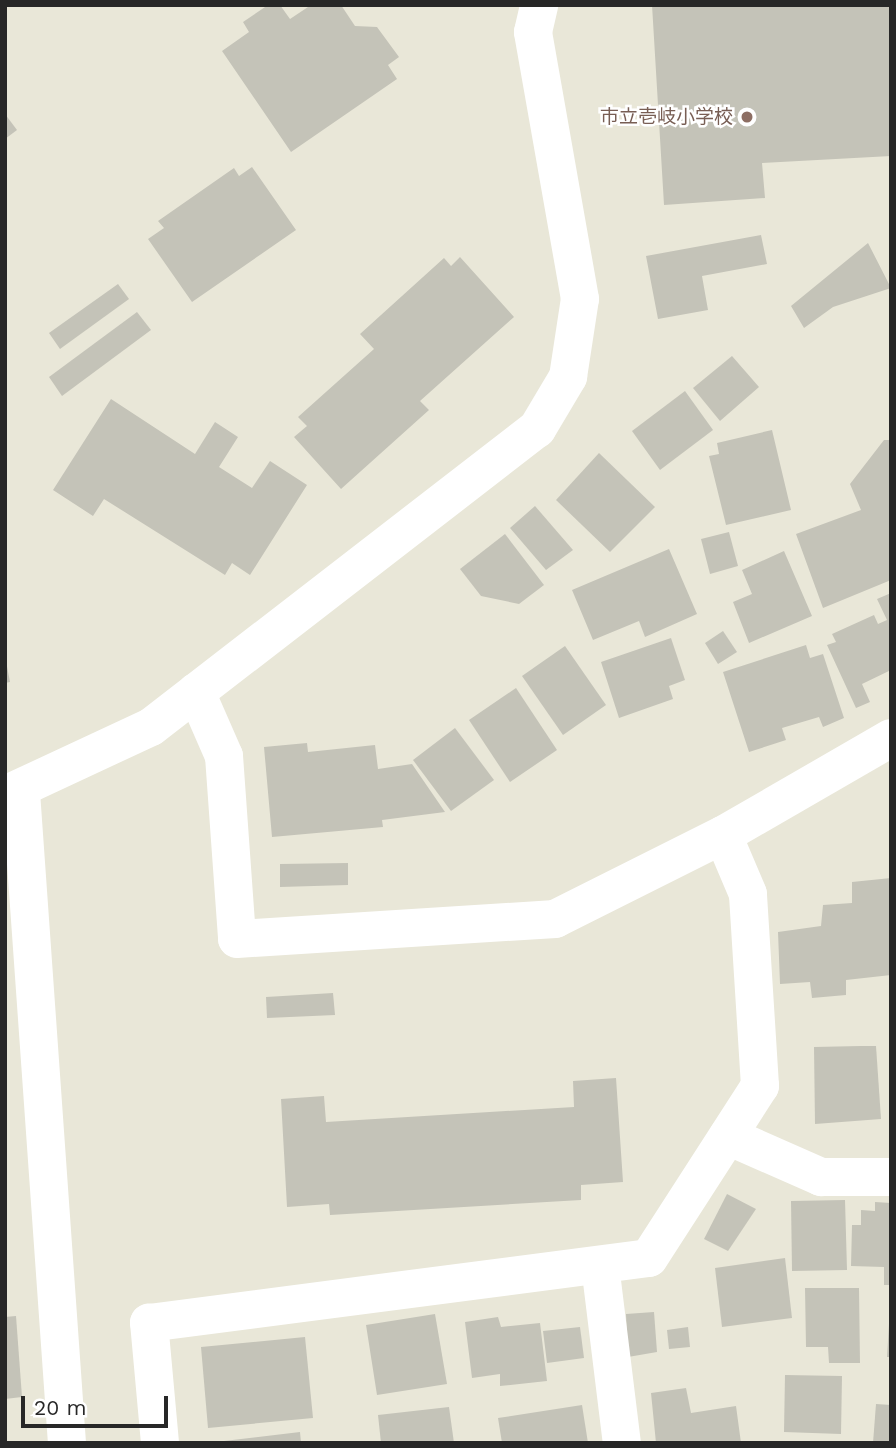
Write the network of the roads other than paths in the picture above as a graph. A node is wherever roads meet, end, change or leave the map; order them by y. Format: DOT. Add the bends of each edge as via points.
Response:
graph roads {
  1 [pos="539,5"];
  2 [pos="196,692"];
  3 [pos="891,738"];
  4 [pos="13,793"];
  5 [pos="723,835"];
  6 [pos="728,1136"];
  7 [pos="891,1177"];
  8 [pos="600,1265"];
  9 [pos="67,1443"];
  10 [pos="160,1443"];
  11 [pos="622,1443"];
  1 -- 2 [label="street" via="533,32 580,299 568,377 537,429"];
  2 -- 4 [label="street" via="151,727"];
  2 -- 5 [label="street" via="224,757 237,939 555,919"];
  3 -- 5 [label="street"];
  4 -- 9 [label="street"];
  5 -- 6 [label="street" via="748,894 760,1086"];
  6 -- 7 [label="street" via="821,1177"];
  6 -- 8 [label="street" via="649,1258"];
  8 -- 10 [label="street" via="149,1322"];
  8 -- 11 [label="street"];
}
